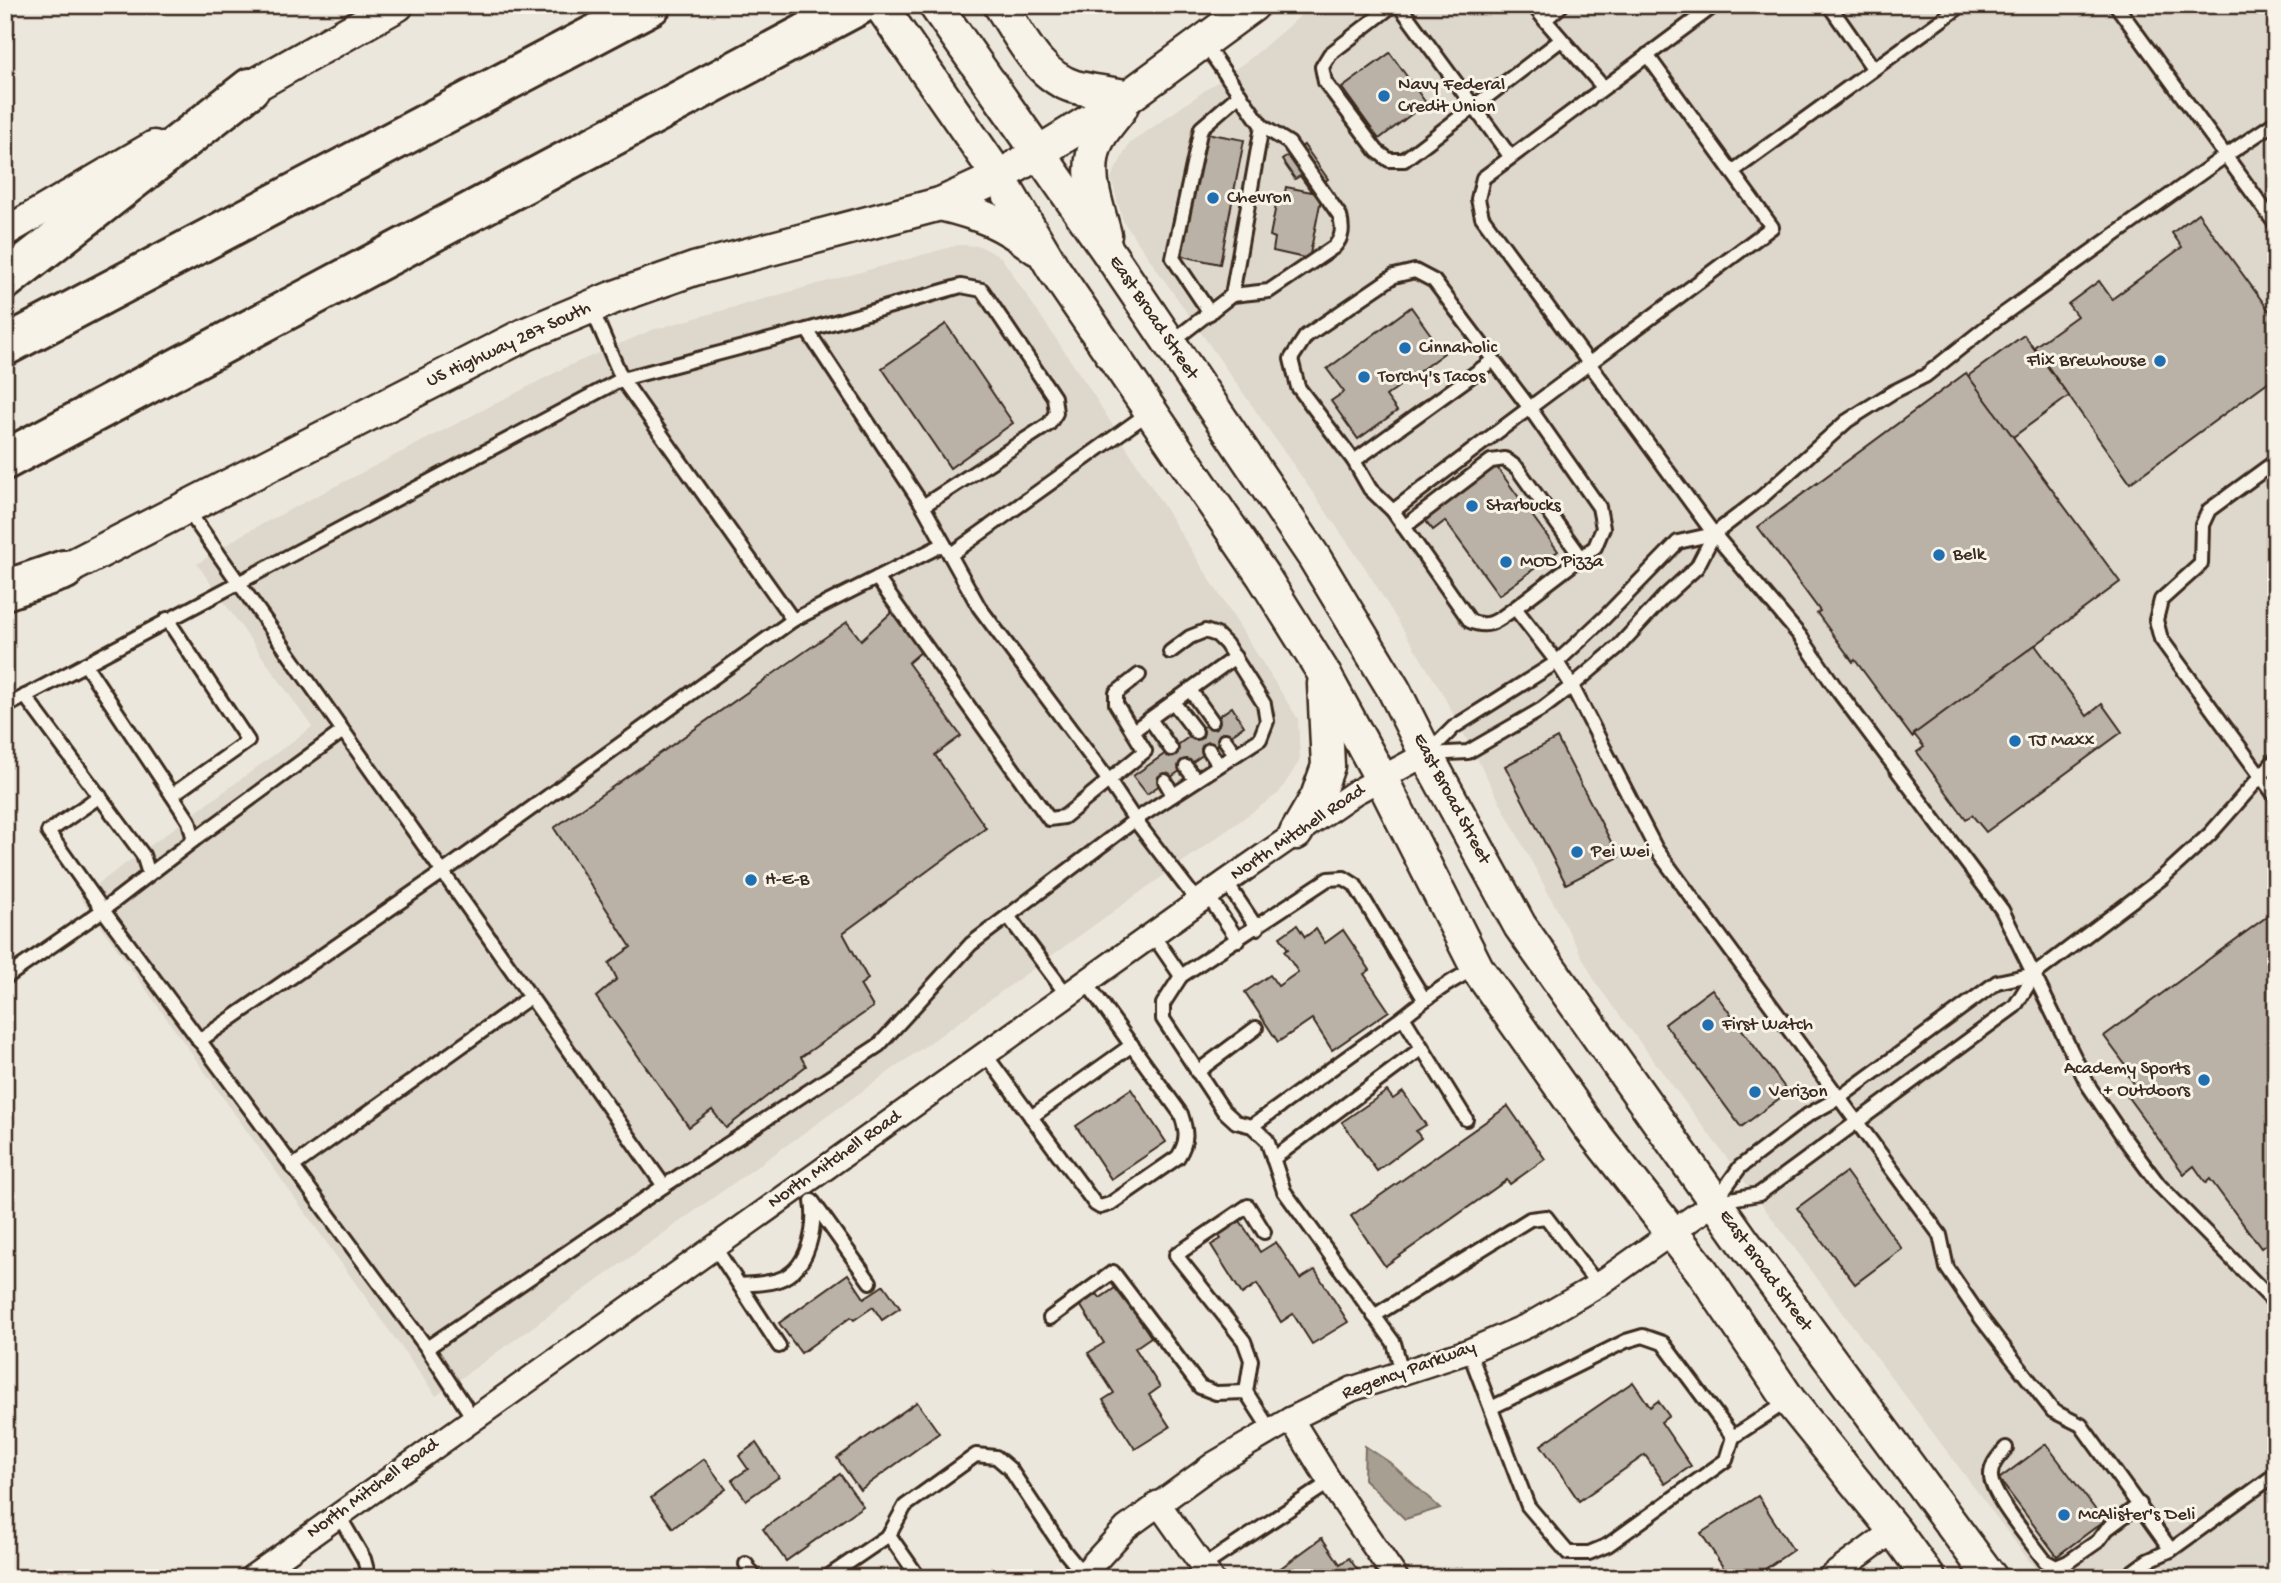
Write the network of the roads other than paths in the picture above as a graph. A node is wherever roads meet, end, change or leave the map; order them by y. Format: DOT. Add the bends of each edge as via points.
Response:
graph roads {
  1 [pos="651,5"];
  2 [pos="859,5"];
  3 [pos="880,5"];
  4 [pos="935,5"];
  5 [pos="1000,5"];
  6 [pos="1253,5"];
  7 [pos="1393,5"];
  8 [pos="1399,5"];
  9 [pos="1533,5"];
  10 [pos="1562,5"];
  11 [pos="1715,5"];
  12 [pos="1829,5"];
  13 [pos="1962,5"];
  14 [pos="2116,5"];
  15 [pos="389,7"];
  16 [pos="1545,20"];
  17 [pos="1561,40"];
  18 [pos="1203,42"];
  19 [pos="1647,55"];
  20 [pos="1873,68"];
  21 [pos="1603,87"];
  22 [pos="250,88"];
  23 [pos="1240,94"];
  24 [pos="1128,97"];
  25 [pos="1473,108"];
  26 [pos="2276,122"];
  27 [pos="1262,126"];
  28 [pos="1037,152"];
  29 [pos="1510,156"];
  30 [pos="2225,156"];
  31 [pos="1732,172"];
  32 [pos="999,177"];
  33 [pos="940,204"];
  34 [pos="2276,225"];
  35 [pos="5,232"];
  36 [pos="1109,253"];
  37 [pos="1046,256"];
  38 [pos="5,280"];
  39 [pos="1232,295"];
  40 [pos="591,307"];
  41 [pos="1210,313"];
  42 [pos="807,331"];
  43 [pos="1169,344"];
  44 [pos="5,346"];
  45 [pos="1492,360"];
  46 [pos="1589,365"];
  47 [pos="622,379"];
  48 [pos="1529,407"];
  49 [pos="1151,411"];
  50 [pos="5,460"];
  51 [pos="1354,461"];
  52 [pos="2276,461"];
  53 [pos="923,506"];
  54 [pos="186,508"];
  55 [pos="1393,511"];
  56 [pos="1404,527"];
  57 [pos="1714,534"];
  58 [pos="947,550"];
  59 [pos="1581,557"];
  60 [pos="64,570"];
  61 [pos="877,578"];
  62 [pos="237,583"];
  63 [pos="5,590"];
  64 [pos="5,602"];
  65 [pos="1515,607"];
  66 [pos="167,619"];
  67 [pos="793,620"];
  68 [pos="1170,652"];
  69 [pos="1235,657"];
  70 [pos="1557,662"];
  71 [pos="85,664"];
  72 [pos="1323,672"];
  73 [pos="1139,675"];
  74 [pos="1572,686"];
  75 [pos="1190,690"];
  76 [pos="25,696"];
  77 [pos="1174,702"];
  78 [pos="5,707"];
  79 [pos="1150,719"];
  80 [pos="1212,721"];
  81 [pos="343,731"];
  82 [pos="1133,731"];
  83 [pos="1196,732"];
  84 [pos="1225,740"];
  85 [pos="1171,749"];
  86 [pos="1144,751"];
  87 [pos="1209,751"];
  88 [pos="1236,754"];
  89 [pos="1426,754"];
  90 [pos="2276,759"];
  91 [pos="1152,762"];
  92 [pos="1219,765"];
  93 [pos="1186,767"];
  94 [pos="2261,777"];
  95 [pos="1381,778"];
  96 [pos="1196,780"];
  97 [pos="1109,781"];
  98 [pos="1165,781"];
  99 [pos="172,795"];
  100 [pos="1173,795"];
  101 [pos="100,796"];
  102 [pos="2276,797"];
  103 [pos="1135,820"];
  104 [pos="1296,833"];
  105 [pos="194,840"];
  106 [pos="443,872"];
  107 [pos="149,874"];
  108 [pos="1211,893"];
  109 [pos="103,911"];
  110 [pos="1008,916"];
  111 [pos="1257,928"];
  112 [pos="1153,935"];
  113 [pos="1238,940"];
  114 [pos="1478,968"];
  115 [pos="2035,974"];
  116 [pos="1181,976"];
  117 [pos="5,978"];
  118 [pos="1086,982"];
  119 [pos="1067,995"];
  120 [pos="530,997"];
  121 [pos="1424,999"];
  122 [pos="1403,1017"];
  123 [pos="1256,1028"];
  124 [pos="199,1041"];
  125 [pos="1132,1045"];
  126 [pos="1422,1048"];
  127 [pos="985,1054"];
  128 [pos="1197,1072"];
  129 [pos="1839,1098"];
  130 [pos="1031,1117"];
  131 [pos="1466,1119"];
  132 [pos="1857,1123"];
  133 [pos="1252,1125"];
  134 [pos="1273,1159"];
  135 [pos="292,1167"];
  136 [pos="664,1186"];
  137 [pos="807,1192"];
  138 [pos="1715,1202"];
  139 [pos="1264,1232"];
  140 [pos="1673,1233"];
  141 [pos="714,1246"];
  142 [pos="870,1282"];
  143 [pos="1598,1284"];
  144 [pos="740,1285"];
  145 [pos="2276,1304"];
  146 [pos="1374,1316"];
  147 [pos="1050,1318"];
  148 [pos="779,1346"];
  149 [pos="427,1349"];
  150 [pos="1469,1351"];
  151 [pos="1402,1372"];
  152 [pos="1246,1392"];
  153 [pos="1789,1400"];
  154 [pos="1491,1408"];
  155 [pos="472,1418"];
  156 [pos="1281,1425"];
  157 [pos="1733,1437"];
  158 [pos="2006,1448"];
  159 [pos="2276,1474"];
  160 [pos="1330,1482"];
  161 [pos="1158,1503"];
  162 [pos="2140,1504"];
  163 [pos="338,1514"];
  164 [pos="1894,1530"];
  165 [pos="889,1535"];
  166 [pos="2171,1550"];
  167 [pos="746,1564"];
  168 [pos="1202,1574"];
  169 [pos="1082,1576"];
  170 [pos="251,1578"];
  171 [pos="369,1578"];
  172 [pos="755,1578"];
  173 [pos="826,1578"];
  174 [pos="919,1578"];
  175 [pos="1396,1578"];
  176 [pos="1829,1578"];
  177 [pos="1929,1578"];
  178 [pos="1991,1578"];
  179 [pos="2124,1578"];
  1 -- 44 [label="highway"];
  2 -- 50 [label="highway"];
  3 -- 32 [label="main road"];
  4 -- 28 [label="main road, East Broad Street"];
  5 -- 24 [label="main road" via="1046,71 1072,86"];
  6 -- 18 [label="main road"];
  7 -- 25 [label="lane" via="1330,54 1322,67 1325,82 1377,151 1389,160 1404,160"];
  8 -- 25 [label="lane"];
  9 -- 16 [label="lane"];
  10 -- 16 [label="lane"];
  11 -- 19 [label="lane"];
  12 -- 20 [label="lane"];
  13 -- 20 [label="lane"];
  14 -- 30 [label="lane"];
  15 -- 22 [label="main road"];
  16 -- 17 [label="lane"];
  17 -- 21 [label="lane"];
  17 -- 25 [label="lane"];
  18 -- 23 [label="lane"];
  18 -- 24 [label="main road"];
  19 -- 21 [label="lane"];
  19 -- 31 [label="lane"];
  20 -- 31 [label="lane"];
  21 -- 29 [label="lane"];
  22 -- 35 [label="street"];
  22 -- 38 [label="highway"];
  23 -- 27 [label="lane"];
  23 -- 41 [label="lane" via="1201,128 1174,258"];
  24 -- 28 [label="main road, US Highway 287 South"];
  24 -- 36 [label="main road" via="1097,142 1091,163 1091,183"];
  25 -- 29 [label="lane"];
  26 -- 30 [label="lane"];
  27 -- 39 [label="lane"];
  27 -- 39 [label="lane" via="1289,143 1333,205 1340,216 1341,239 1269,291"];
  28 -- 32 [label="main road, US Highway 287 South"];
  28 -- 36 [label="main road, East Broad Street"];
  29 -- 46 [label="lane" via="1483,178 1478,199 1482,217"];
  30 -- 34 [label="lane"];
  30 -- 57 [label="lane" via="1994,321 1925,376 1847,421"];
  31 -- 46 [label="lane" via="1772,227"];
  32 -- 33 [label="main road, US Highway 287 South"];
  32 -- 37 [label="main road"];
  33 -- 37 [label="main road" via="980,214 1011,229"];
  33 -- 40 [label="main road, US Highway 287 South" via="694,269"];
  36 -- 43 [label="main road, East Broad Street"];
  37 -- 49 [label="main road"];
  39 -- 41 [label="lane"];
  40 -- 47 [label="lane"];
  40 -- 54 [label="main road, US Highway 287 South" via="526,334"];
  41 -- 43 [label="lane"];
  42 -- 47 [label="lane"];
  42 -- 53 [label="lane"];
  42 -- 53 [label="lane" via="961,286 982,290 1054,397 1056,413 1049,424"];
  43 -- 89 [label="main road, East Broad Street" via="1314,557 1394,690"];
  45 -- 48 [label="lane"];
  45 -- 51 [label="lane"];
  45 -- 51 [label="lane" via="1434,281 1415,271 1394,276 1306,336 1291,359 1298,387"];
  46 -- 48 [label="lane"];
  46 -- 57 [label="lane"];
  47 -- 62 [label="lane"];
  47 -- 67 [label="lane"];
  48 -- 55 [label="lane"];
  48 -- 59 [label="lane" via="1599,507 1603,528 1595,547"];
  49 -- 58 [label="lane"];
  49 -- 72 [label="main road"];
  51 -- 55 [label="lane" via="1370,489"];
  52 -- 94 [label="lane" via="2209,510 2202,525 2201,564 2161,600 2156,620 2161,639"];
  53 -- 58 [label="lane"];
  54 -- 60 [label="main road, US Highway 287 South"];
  54 -- 62 [label="lane"];
  55 -- 56 [label="lane"];
  56 -- 59 [label="lane" via="1491,461 1505,460 1517,468"];
  56 -- 65 [label="lane" via="1470,621 1481,626 1495,622"];
  57 -- 70 [label="lane" via="1678,542"];
  57 -- 74 [label="lane" via="1697,567"];
  57 -- 115 [label="lane" via="1800,636 1970,864 2002,910"];
  58 -- 61 [label="lane"];
  58 -- 97 [label="lane" via="979,607"];
  59 -- 65 [label="lane"];
  60 -- 63 [label="highway"];
  60 -- 64 [label="street, US Highway 287 South"];
  61 -- 67 [label="lane"];
  61 -- 97 [label="lane" via="1049,819 1064,817"];
  62 -- 66 [label="lane"];
  62 -- 81 [label="lane"];
  65 -- 70 [label="lane"];
  66 -- 71 [label="lane"];
  66 -- 99 [label="lane" via="248,741"];
  67 -- 106 [label="lane"];
  68 -- 69 [label="lane" via="1205,631 1217,635"];
  69 -- 75 [label="lane"];
  69 -- 88 [label="lane" via="1264,704 1267,721 1260,738"];
  70 -- 74 [label="lane"];
  70 -- 89 [label="lane" via="1454,727"];
  71 -- 76 [label="lane"];
  71 -- 99 [label="lane"];
  72 -- 95 [label="main road"];
  72 -- 104 [label="main road" via="1328,766"];
  73 -- 82 [label="lane" via="1116,693 1116,704"];
  74 -- 89 [label="lane" via="1468,752"];
  74 -- 129 [label="lane" via="1656,849"];
  75 -- 77 [label="lane"];
  75 -- 80 [label="lane"];
  76 -- 78 [label="lane"];
  76 -- 101 [label="lane"];
  77 -- 79 [label="lane"];
  77 -- 83 [label="lane"];
  79 -- 82 [label="lane"];
  79 -- 85 [label="lane"];
  81 -- 105 [label="lane"];
  81 -- 106 [label="lane"];
  82 -- 86 [label="lane"];
  84 -- 88 [label="lane"];
  86 -- 91 [label="lane"];
  86 -- 97 [label="lane"];
  87 -- 92 [label="lane"];
  88 -- 92 [label="lane"];
  89 -- 95 [label="street, North Mitchell Road"];
  89 -- 138 [label="main road, East Broad Street" via="1520,926"];
  90 -- 94 [label="lane"];
  92 -- 96 [label="lane"];
  93 -- 96 [label="lane"];
  94 -- 102 [label="lane"];
  94 -- 115 [label="lane" via="2162,878"];
  95 -- 104 [label="street, North Mitchell Road"];
  95 -- 114 [label="main road"];
  96 -- 100 [label="lane"];
  97 -- 103 [label="lane"];
  98 -- 100 [label="lane"];
  99 -- 105 [label="lane" via="189,821"];
  100 -- 103 [label="lane"];
  101 -- 107 [label="lane" via="143,855"];
  101 -- 109 [label="lane" via="48,832"];
  103 -- 108 [label="lane"];
  103 -- 110 [label="lane"];
  104 -- 108 [label="street, North Mitchell Road"];
  105 -- 107 [label="lane"];
  106 -- 120 [label="lane"];
  106 -- 124 [label="lane"];
  107 -- 109 [label="lane"];
  108 -- 111 [label="lane"];
  108 -- 112 [label="street, North Mitchell Road"];
  108 -- 113 [label="lane"];
  109 -- 117 [label="lane"];
  109 -- 124 [label="lane"];
  110 -- 119 [label="lane"];
  110 -- 136 [label="lane" via="971,944 880,1045"];
  111 -- 113 [label="lane"];
  111 -- 121 [label="lane" via="1328,879 1344,878 1355,885"];
  112 -- 116 [label="lane"];
  112 -- 118 [label="street, North Mitchell Road"];
  113 -- 116 [label="lane"];
  114 -- 121 [label="lane"];
  114 -- 140 [label="main road" via="1590,1128"];
  115 -- 129 [label="lane" via="1997,982"];
  115 -- 132 [label="lane" via="2015,1006"];
  115 -- 145 [label="lane" via="2088,1085 2138,1157 2159,1185"];
  116 -- 128 [label="lane" via="1163,1004 1163,1019"];
  118 -- 119 [label="street, North Mitchell Road"];
  118 -- 125 [label="lane"];
  119 -- 127 [label="street, North Mitchell Road"];
  120 -- 135 [label="lane"];
  120 -- 136 [label="lane"];
  121 -- 122 [label="lane"];
  122 -- 126 [label="lane"];
  122 -- 133 [label="lane"];
  123 -- 128 [label="lane"];
  124 -- 135 [label="lane"];
  125 -- 130 [label="lane"];
  125 -- 130 [label="lane" via="1181,1114 1187,1133 1178,1157 1100,1207"];
  126 -- 131 [label="lane"];
  126 -- 134 [label="lane"];
  127 -- 130 [label="lane"];
  127 -- 137 [label="street, North Mitchell Road"];
  128 -- 133 [label="lane" via="1223,1110 1236,1122"];
  129 -- 132 [label="lane"];
  129 -- 138 [label="lane" via="1808,1115 1740,1167"];
  132 -- 138 [label="lane" via="1759,1194"];
  132 -- 162 [label="lane" via="1940,1235 1947,1268 1982,1318 2053,1411 2081,1424"];
  133 -- 134 [label="lane" via="1267,1140"];
  134 -- 146 [label="lane" via="1284,1191"];
  135 -- 149 [label="lane"];
  136 -- 149 [label="lane"];
  137 -- 141 [label="street, North Mitchell Road"];
  137 -- 142 [label="lane"];
  137 -- 144 [label="lane" via="813,1233 795,1268 784,1277"];
  138 -- 140 [label="street, Regency Parkway"];
  138 -- 178 [label="main road, East Broad Street"];
  139 -- 152 [label="lane" via="1248,1206 1175,1255 1244,1341 1251,1360"];
  140 -- 143 [label="street, Regency Parkway"];
  140 -- 153 [label="main road"];
  141 -- 144 [label="lane"];
  141 -- 155 [label="street, North Mitchell Road"];
  143 -- 146 [label="lane" via="1546,1217 1530,1219"];
  143 -- 150 [label="street, Regency Parkway" via="1529,1325"];
  144 -- 148 [label="lane"];
  146 -- 151 [label="lane" via="1394,1343"];
  147 -- 152 [label="lane" via="1113,1272 1200,1387 1216,1393"];
  149 -- 155 [label="lane"];
  150 -- 151 [label="street, Regency Parkway"];
  150 -- 154 [label="lane"];
  151 -- 156 [label="street, Regency Parkway" via="1352,1389"];
  152 -- 156 [label="lane"];
  153 -- 157 [label="lane"];
  153 -- 164 [label="main road"];
  154 -- 157 [label="lane" via="1643,1336 1663,1343"];
  154 -- 157 [label="lane" via="1528,1506 1568,1553 1589,1553 1608,1545 1726,1460"];
  155 -- 163 [label="street, North Mitchell Road"];
  156 -- 160 [label="street"];
  156 -- 161 [label="street, Regency Parkway"];
  158 -- 162 [label="lane" via="1990,1475 1994,1491 2045,1561 2056,1567 2098,1541 2107,1528"];
  159 -- 166 [label="lane"];
  160 -- 168 [label="lane"];
  160 -- 175 [label="street"];
  161 -- 168 [label="street"];
  161 -- 169 [label="street, Regency Parkway" via="1126,1528"];
  162 -- 166 [label="lane"];
  163 -- 170 [label="street, North Mitchell Road"];
  163 -- 171 [label="lane"];
  164 -- 176 [label="street"];
  164 -- 177 [label="main road"];
  165 -- 169 [label="lane" via="905,1506 976,1455 996,1457 1010,1469"];
  165 -- 173 [label="lane"];
  165 -- 174 [label="lane"];
  166 -- 179 [label="lane"];
  167 -- 172 [label="lane"];
}
